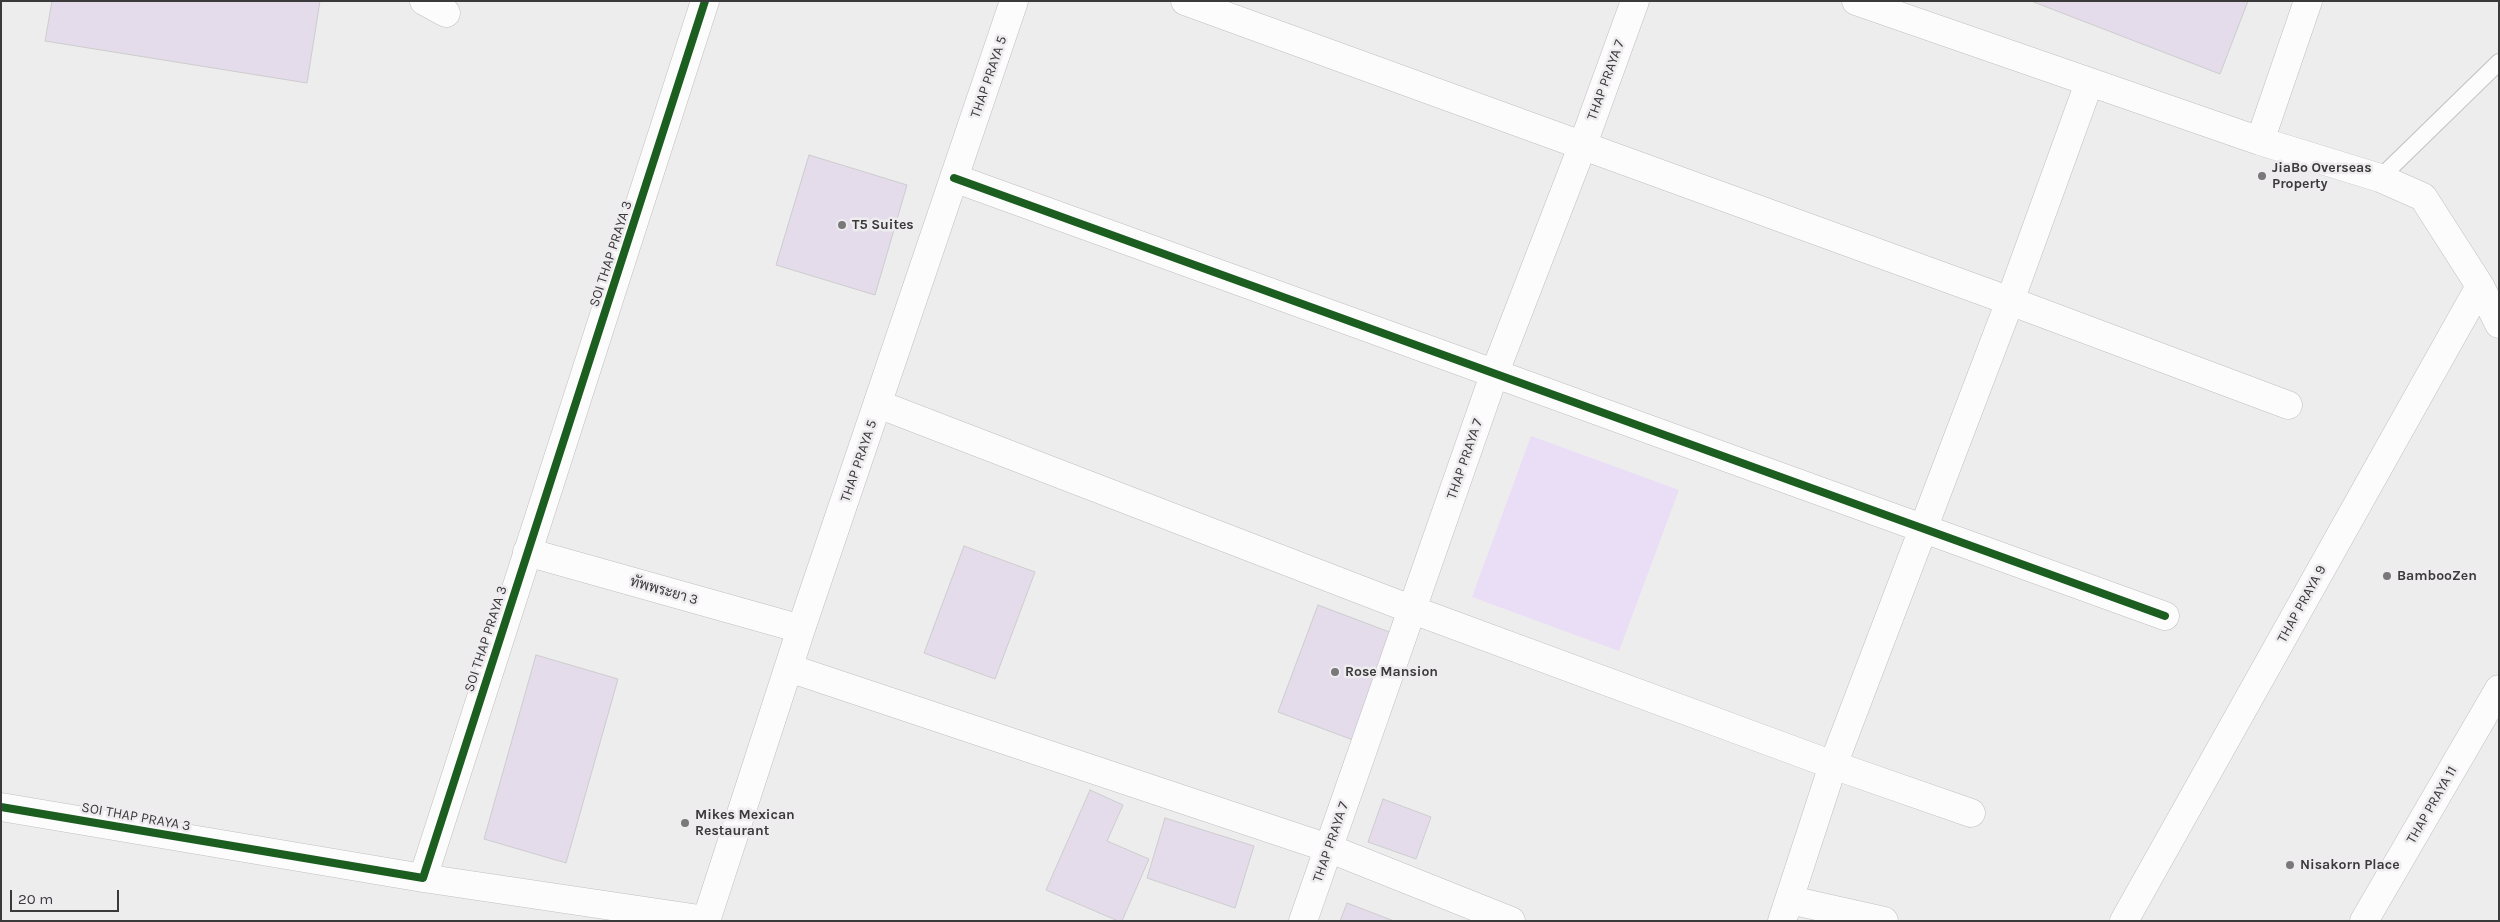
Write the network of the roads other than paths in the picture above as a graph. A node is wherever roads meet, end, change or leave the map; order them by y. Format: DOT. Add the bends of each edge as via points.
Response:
graph roads {
  1 [pos="705,1"];
  2 [pos="1014,1"];
  3 [pos="1185,1"];
  4 [pos="1635,1"];
  5 [pos="1856,1"];
  6 [pos="2308,1"];
  7 [pos="2499,62"];
  8 [pos="2090,83"];
  9 [pos="2260,141"];
  10 [pos="1582,147"];
  11 [pos="954,178"];
  12 [pos="2380,178"];
  13 [pos="2480,286"];
  14 [pos="2010,301"];
  15 [pos="2499,324"];
  16 [pos="1495,372"];
  17 [pos="878,404"];
  18 [pos="2288,405"];
  19 [pos="1923,529"];
  20 [pos="528,552"];
  21 [pos="1413,610"];
  22 [pos="2165,616"];
  23 [pos="801,629"];
  24 [pos="789,668"];
  25 [pos="2499,689"];
  26 [pos="1832,765"];
  27 [pos="1,807"];
  28 [pos="1971,813"];
  29 [pos="1328,848"];
  30 [pos="423,878"];
  31 [pos="1786,910"];
  32 [pos="706,921"];
  33 [pos="1304,921"];
  34 [pos="1511,921"];
  35 [pos="1884,921"];
  36 [pos="2124,921"];
  37 [pos="2364,921"];
  1 -- 20 [label="street, SOI THAP PRAYA 3"];
  2 -- 11 [label="street, THAP PRAYA 5"];
  3 -- 10 [label="street"];
  4 -- 10 [label="street, THAP PRAYA 7"];
  5 -- 8 [label="street"];
  6 -- 9 [label="street"];
  7 -- 12 [label="lane"];
  8 -- 9 [label="street"];
  8 -- 14 [label="street"];
  9 -- 12 [label="street"];
  10 -- 14 [label="street"];
  10 -- 16 [label="street, THAP PRAYA 7"];
  11 -- 16 [label="street"];
  11 -- 17 [label="street, THAP PRAYA 5"];
  12 -- 13 [label="street" via="2424,197"];
  13 -- 15 [label="street"];
  13 -- 36 [label="street, THAP PRAYA 9"];
  14 -- 18 [label="street"];
  14 -- 19 [label="street"];
  16 -- 19 [label="street"];
  16 -- 21 [label="street, THAP PRAYA 7"];
  17 -- 21 [label="street"];
  17 -- 23 [label="street, THAP PRAYA 5"];
  19 -- 22 [label="street"];
  19 -- 26 [label="street"];
  20 -- 23 [label="street, ทัพพระยา 3"];
  20 -- 30 [label="street, SOI THAP PRAYA 3"];
  21 -- 26 [label="street"];
  21 -- 29 [label="street, THAP PRAYA 7"];
  23 -- 24 [label="street, THAP PRAYA 5"];
  24 -- 29 [label="street"];
  24 -- 32 [label="street, THAP PRAYA 5"];
  25 -- 37 [label="street, THAP PRAYA 11"];
  26 -- 28 [label="street"];
  26 -- 31 [label="street"];
  27 -- 30 [label="street, SOI THAP PRAYA 3"];
  29 -- 33 [label="street, THAP PRAYA 7"];
  29 -- 34 [label="street"];
  30 -- 32 [label="street"];
  31 -- 35 [label="street"];
}
